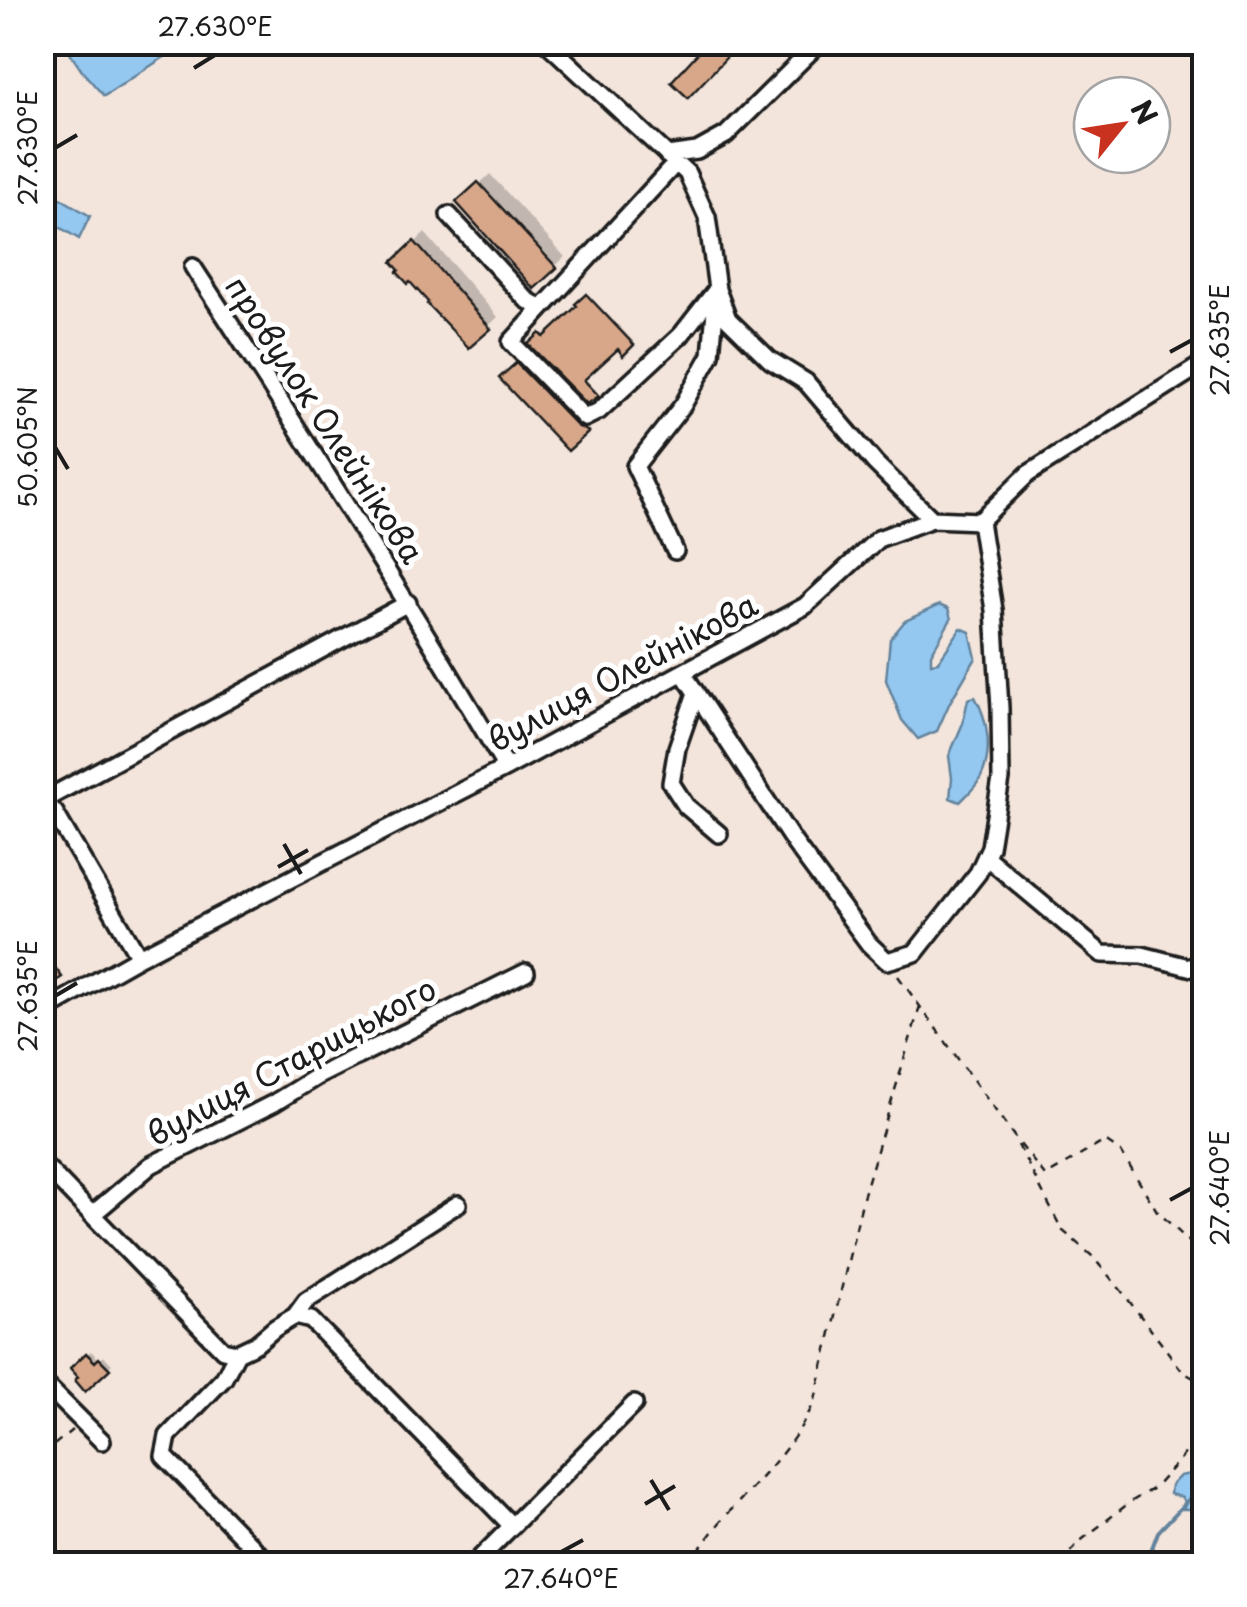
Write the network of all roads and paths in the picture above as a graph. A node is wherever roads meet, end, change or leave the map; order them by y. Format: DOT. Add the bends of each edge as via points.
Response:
graph roads {
  1 [pos="546,42"];
  2 [pos="820,42"];
  3 [pos="672,159"];
  4 [pos="449,214"];
  5 [pos="193,267"];
  6 [pos="717,288"];
  7 [pos="542,310"];
  8 [pos="1204,362"];
  9 [pos="932,519"];
  10 [pos="980,521"];
  11 [pos="675,551"];
  12 [pos="408,603"];
  13 [pos="683,673"];
  14 [pos="696,693"];
  15 [pos="506,768"];
  16 [pos="44,799"];
  17 [pos="719,834"];
  18 [pos="986,857"];
  19 [pos="138,957"];
  20 [pos="887,960"];
  21 [pos="1204,971"];
  22 [pos="526,972"];
  23 [pos="920,1006"];
  24 [pos="42,1012"];
  25 [pos="1016,1140"];
  26 [pos="42,1163"];
  27 [pos="458,1204"];
  28 [pos="92,1214"];
  29 [pos="1204,1256"];
  30 [pos="296,1316"];
  31 [pos="238,1353"];
  32 [pos="42,1381"];
  33 [pos="1204,1384"];
  34 [pos="634,1404"];
  35 [pos="83,1422"];
  36 [pos="1204,1426"];
  37 [pos="102,1441"];
  38 [pos="42,1455"];
  39 [pos="511,1525"];
  40 [pos="269,1564"];
  41 [pos="474,1564"];
  42 [pos="688,1564"];
  43 [pos="1060,1564"];
  1 -- 3 [label="street"];
  2 -- 3 [label="street" via="726,135"];
  3 -- 6 [label="street" via="687,173 707,217"];
  3 -- 7 [label="street"];
  4 -- 7 [label="street"];
  5 -- 12 [label="street, провулок Олейнікова"];
  6 -- 7 [label="street" via="681,335 585,418 512,342"];
  6 -- 9 [label="street" via="728,319 770,360 806,382"];
  6 -- 11 [label="street" via="711,356 634,466"];
  8 -- 10 [label="street" via="1028,474"];
  9 -- 10 [label="street, вулиця Олейнікова"];
  9 -- 13 [label="street, вулиця Олейнікова" via="878,540 805,606"];
  10 -- 18 [label="street" via="994,610 1001,779"];
  12 -- 15 [label="street, провулок Олейнікова"];
  12 -- 16 [label="street, провулок Олейнікова"];
  13 -- 14 [label="street"];
  13 -- 15 [label="street, вулиця Олейнікова"];
  14 -- 17 [label="street" via="671,783"];
  14 -- 20 [label="street" via="795,844"];
  15 -- 19 [label="street, вулиця Олейнікова"];
  16 -- 19 [label="street"];
  18 -- 20 [label="street" via="915,953"];
  18 -- 21 [label="street" via="1102,954 1142,955"];
  19 -- 24 [label="street, вулиця Олейнікова"];
  20 -- 23 [label="path"];
  22 -- 28 [label="street, вулиця Старицького" via="151,1165"];
  23 -- 25 [label="path"];
  23 -- 42 [label="path" via="864,1194 810,1413"];
  25 -- 29 [label="path" via="1045,1176 1104,1141 1120,1152 1157,1210"];
  25 -- 33 [label="path" via="1062,1230 1091,1255 1184,1372"];
  26 -- 28 [label="street"];
  27 -- 30 [label="street" via="306,1301"];
  28 -- 31 [label="street" via="222,1350"];
  30 -- 31 [label="street"];
  30 -- 39 [label="street" via="311,1320"];
  31 -- 40 [label="street" via="224,1378 168,1436 164,1456"];
  32 -- 35 [label="street"];
  34 -- 39 [label="street"];
  35 -- 37 [label="street"];
  35 -- 38 [label="path"];
  36 -- 43 [label="path" via="1155,1487 1079,1542"];
  39 -- 41 [label="street"];
}
